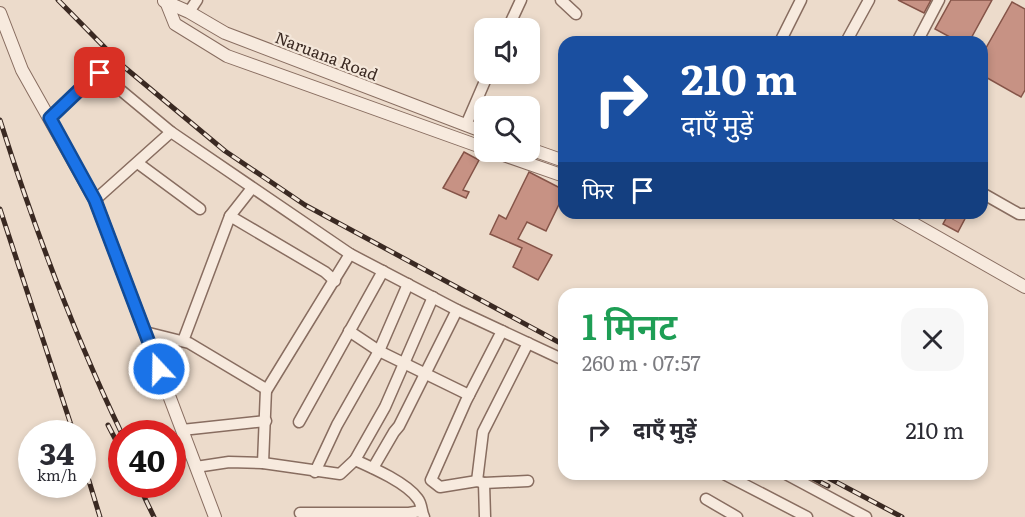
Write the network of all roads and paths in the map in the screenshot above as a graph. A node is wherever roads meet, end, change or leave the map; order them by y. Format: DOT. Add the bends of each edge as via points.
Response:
graph roads {
  1 [pos="197,0"];
  2 [pos="521,0"];
  3 [pos="561,0"];
  4 [pos="801,0"];
  5 [pos="869,0"];
  6 [pos="939,0"];
  7 [pos="165,2"];
  8 [pos="189,12"];
  9 [pos="0,14"];
  10 [pos="576,14"];
  11 [pos="513,18"];
  12 [pos="783,36"];
  13 [pos="849,36"];
  14 [pos="920,36"];
  15 [pos="484,84"];
  16 [pos="50,118"];
  17 [pos="466,125"];
  18 [pos="474,128"];
  19 [pos="171,132"];
  20 [pos="474,144"];
  21 [pos="540,152"];
  22 [pos="558,159"];
  23 [pos="524,162"];
  24 [pos="139,164"];
  25 [pos="558,174"];
  26 [pos="252,188"];
  27 [pos="988,196"];
  28 [pos="95,200"];
  29 [pos="200,209"];
  30 [pos="1025,214"];
  31 [pos="230,216"];
  32 [pos="906,219"];
  33 [pos="350,254"];
  34 [pos="383,272"];
  35 [pos="335,281"];
  36 [pos="408,284"];
  37 [pos="1025,287"];
  38 [pos="433,297"];
  39 [pos="456,309"];
  40 [pos="349,331"];
  41 [pos="502,331"];
  42 [pos="145,332"];
  43 [pos="183,341"];
  44 [pos="528,343"];
  45 [pos="379,351"];
  46 [pos="558,357"];
  47 [pos="405,365"];
  48 [pos="424,374"];
  49 [pos="266,391"];
  50 [pos="470,395"];
  51 [pos="179,420"];
  52 [pos="266,421"];
  53 [pos="299,422"];
  54 [pos="186,429"];
  55 [pos="186,440"];
  56 [pos="355,460"];
  57 [pos="263,463"];
  58 [pos="196,467"];
  59 [pos="373,468"];
  60 [pos="315,472"];
  61 [pos="736,480"];
  62 [pos="797,480"];
  63 [pos="528,481"];
  64 [pos="480,482"];
  65 [pos="706,499"];
  66 [pos="300,513"];
  67 [pos="422,514"];
  68 [pos="215,517"];
  69 [pos="485,517"];
  70 [pos="737,517"];
  71 [pos="807,517"];
  72 [pos="866,517"];
  1 -- 8 [label="street"];
  2 -- 11 [label="street"];
  3 -- 10 [label="street"];
  4 -- 12 [label="street"];
  5 -- 13 [label="street"];
  6 -- 14 [label="street"];
  7 -- 8 [label="street, Naruana Road"];
  7 -- 20 [label="street" via="175,24 227,56"];
  8 -- 17 [label="street, Naruana Road" via="225,33"];
  9 -- 16 [label="street" via="22,70"];
  15 -- 17 [label="street"];
  16 -- 19 [label="street" via="98,73"];
  16 -- 28 [label="street"];
  17 -- 18 [label="street, Naruana Road"];
  19 -- 24 [label="street"];
  19 -- 26 [label="street"];
  21 -- 22 [label="street"];
  23 -- 25 [label="street"];
  24 -- 28 [label="street"];
  24 -- 29 [label="street"];
  26 -- 31 [label="street"];
  26 -- 33 [label="street"];
  27 -- 30 [label="street"];
  28 -- 42 [label="street"];
  31 -- 35 [label="street"];
  31 -- 43 [label="street"];
  32 -- 37 [label="street"];
  33 -- 34 [label="street"];
  33 -- 35 [label="street"];
  34 -- 36 [label="street"];
  34 -- 40 [label="street"];
  35 -- 49 [label="street"];
  36 -- 38 [label="street"];
  36 -- 45 [label="street"];
  38 -- 39 [label="street"];
  38 -- 47 [label="street"];
  39 -- 41 [label="street"];
  39 -- 48 [label="street"];
  40 -- 45 [label="street"];
  40 -- 53 [label="street"];
  41 -- 44 [label="street"];
  41 -- 50 [label="street"];
  42 -- 43 [label="street"];
  42 -- 51 [label="street"];
  43 -- 49 [label="street"];
  44 -- 46 [label="street"];
  44 -- 64 [label="street" via="483,432"];
  45 -- 47 [label="street"];
  45 -- 60 [label="street"];
  47 -- 48 [label="street"];
  47 -- 56 [label="street"];
  48 -- 50 [label="street"];
  48 -- 59 [label="street"];
  49 -- 52 [label="street"];
  50 -- 64 [label="street" via="431,480 440,487"];
  52 -- 54 [label="street"];
  52 -- 57 [label="street"];
  55 -- 58 [label="street"];
  56 -- 59 [label="street"];
  56 -- 60 [label="street" via="340,474"];
  57 -- 58 [label="street" via="229,462"];
  57 -- 60 [label="street"];
  58 -- 68 [label="street"];
  59 -- 67 [label="street" via="413,492 421,502"];
  61 -- 71 [label="street"];
  62 -- 72 [label="street"];
  63 -- 64 [label="street"];
  64 -- 69 [label="street"];
  65 -- 70 [label="street"];
  66 -- 67 [label="street"];
}
